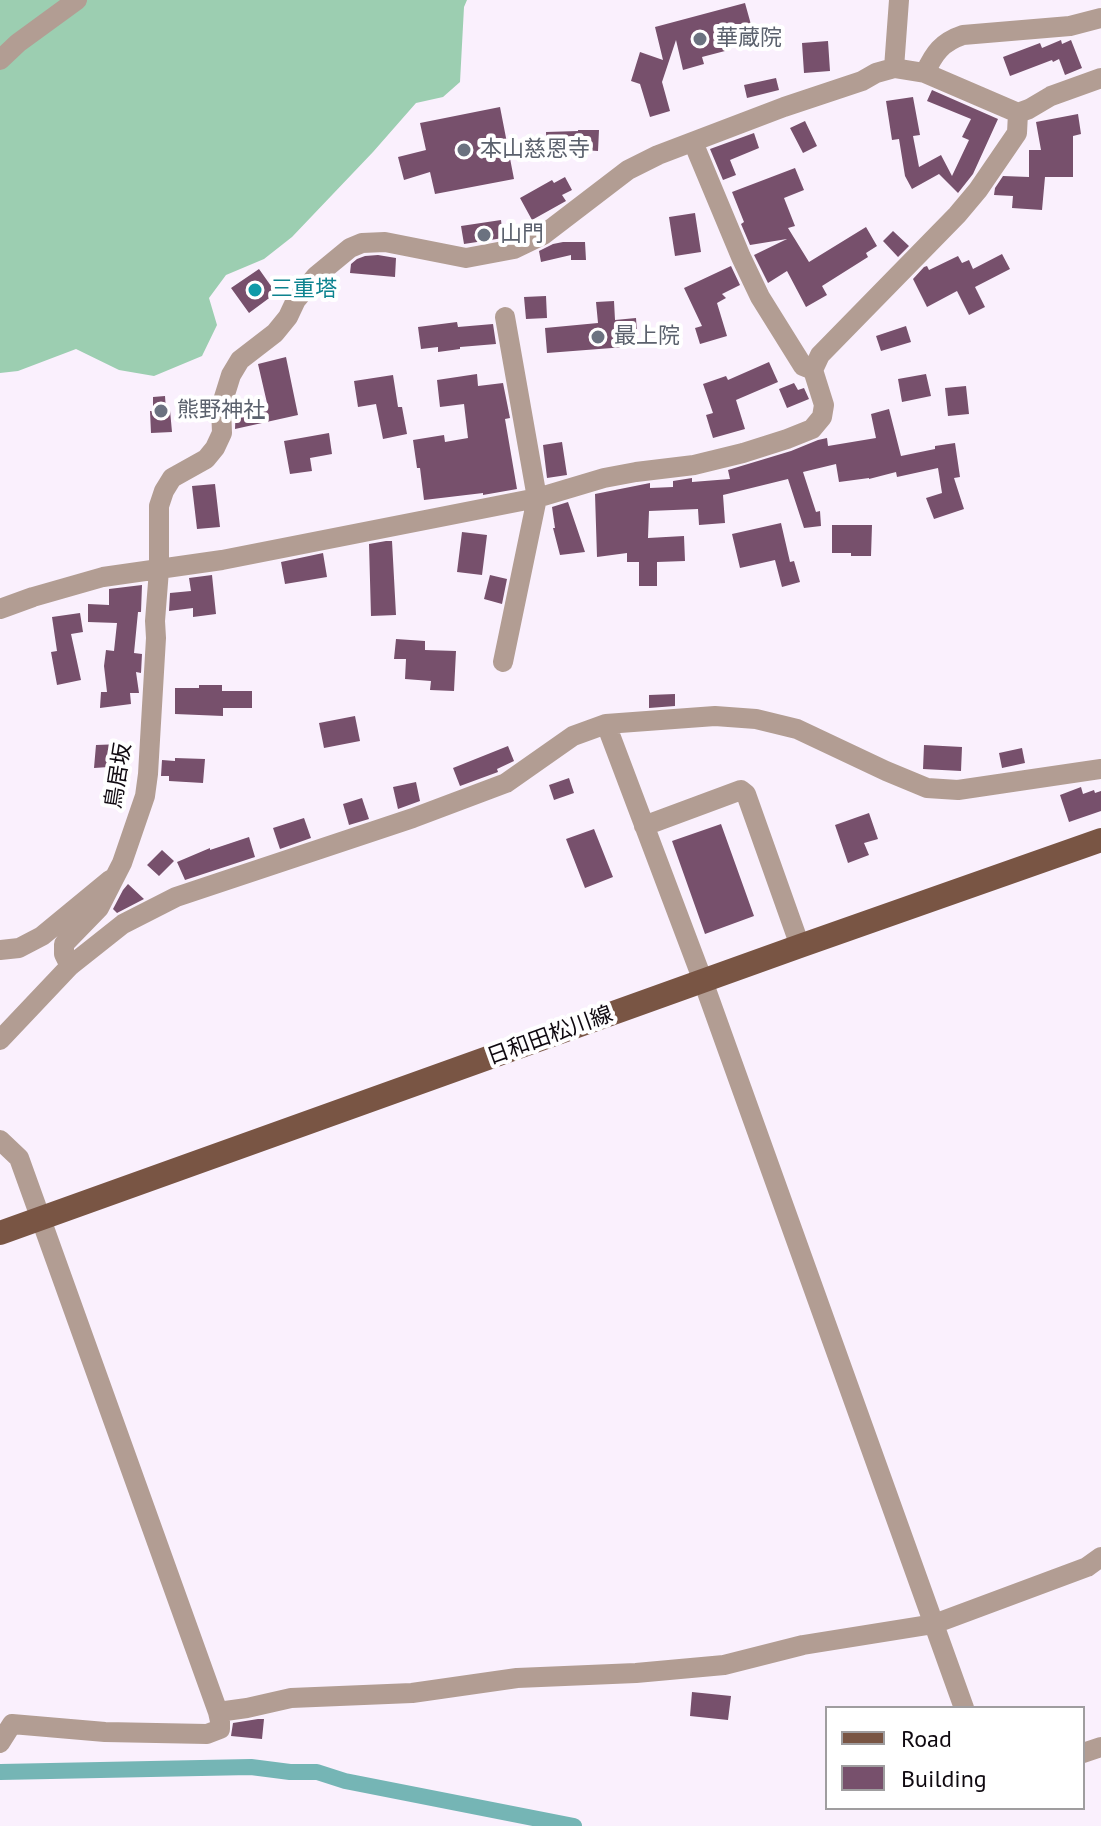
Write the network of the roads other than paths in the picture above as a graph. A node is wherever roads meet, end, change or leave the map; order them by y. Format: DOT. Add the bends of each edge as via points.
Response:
graph roads {
  1 [pos="77,0"];
  2 [pos="899,0"];
  3 [pos="1101,18"];
  4 [pos="0,60"];
  5 [pos="894,68"];
  6 [pos="925,73"];
  7 [pos="1101,78"];
  8 [pos="1018,113"];
  9 [pos="693,142"];
  10 [pos="505,317"];
  11 [pos="813,370"];
  12 [pos="537,498"];
  13 [pos="159,570"];
  14 [pos="0,609"];
  15 [pos="503,662"];
  16 [pos="606,724"];
  17 [pos="1101,769"];
  18 [pos="644,826"];
  19 [pos="1101,840"];
  20 [pos="116,875"];
  21 [pos="1,943"];
  22 [pos="800,946"];
  23 [pos="70,966"];
  24 [pos="703,981"];
  25 [pos="0,1040"];
  26 [pos="0,1140"];
  27 [pos="40,1219"];
  28 [pos="0,1233"];
  29 [pos="1101,1557"];
  30 [pos="934,1624"];
  31 [pos="963,1706"];
  32 [pos="218,1712"];
  33 [pos="0,1743"];
  1 -- 4 [label="street"];
  2 -- 5 [label="street"];
  3 -- 6 [label="street" via="1070,26 963,35 939,48"];
  5 -- 6 [label="street"];
  5 -- 9 [label="street, 鳥居坂"];
  6 -- 8 [label="street"];
  7 -- 8 [label="street"];
  8 -- 11 [label="street" via="1017,133 978,190 820,355"];
  9 -- 11 [label="street" via="760,297 803,366"];
  9 -- 13 [label="street, 鳥居坂" via="628,170 543,235 514,249 466,258 385,242 362,243 328,265 275,333 240,360 221,407 222,433 215,448 172,478 164,491 159,506"];
  10 -- 12 [label="street"];
  11 -- 12 [label="street" via="824,405 812,429 743,453 604,478"];
  12 -- 13 [label="street"];
  12 -- 15 [label="street"];
  13 -- 14 [label="street" via="103,577"];
  13 -- 20 [label="street, 鳥居坂" via="145,796"];
  16 -- 17 [label="street" via="715,716 756,719 797,729 927,788 958,790"];
  16 -- 18 [label="street"];
  16 -- 23 [label="street" via="573,736 506,783 176,897 123,924"];
  18 -- 22 [label="street" via="741,790"];
  18 -- 24 [label="street"];
  19 -- 22 [label="main road, 日和田松川線"];
  20 -- 21 [label="street" via="42,936 19,948"];
  20 -- 23 [label="street, 鳥居坂" via="99,908 64,944"];
  22 -- 24 [label="main road, 日和田松川線"];
  23 -- 25 [label="street"];
  24 -- 27 [label="main road, 日和田松川線"];
  24 -- 30 [label="street"];
  26 -- 27 [label="street" via="19,1158"];
  27 -- 28 [label="main road, 日和田松川線"];
  27 -- 32 [label="street"];
  29 -- 30 [label="street" via="1087,1567"];
  30 -- 31 [label="street"];
  30 -- 32 [label="street" via="694,1669 291,1698"];
  32 -- 33 [label="street" via="220,1729 207,1734 12,1724"];
}
